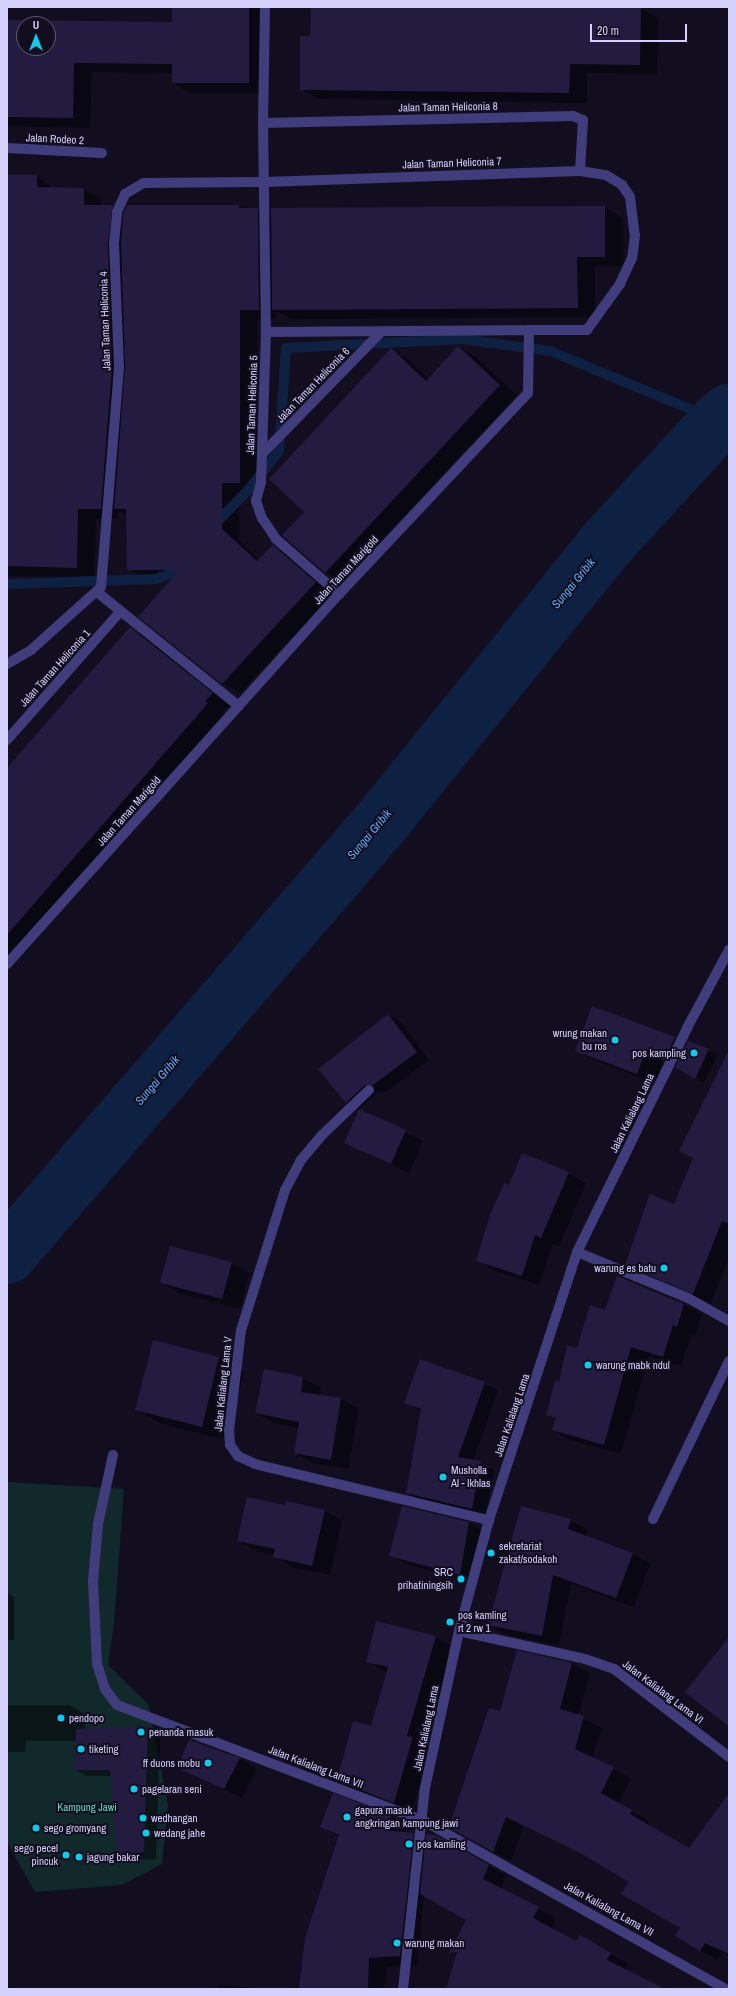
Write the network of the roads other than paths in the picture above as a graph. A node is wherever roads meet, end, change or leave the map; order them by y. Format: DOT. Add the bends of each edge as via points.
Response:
graph roads {
  1 [pos="265,7"];
  2 [pos="263,123"];
  3 [pos="7,148"];
  4 [pos="102,153"];
  5 [pos="580,171"];
  6 [pos="266,182"];
  7 [pos="266,332"];
  8 [pos="380,332"];
  9 [pos="530,334"];
  10 [pos="262,459"];
  11 [pos="99,589"];
  12 [pos="339,594"];
  13 [pos="120,612"];
  14 [pos="7,664"];
  15 [pos="239,706"];
  16 [pos="7,740"];
  17 [pos="729,950"];
  18 [pos="7,964"];
  19 [pos="369,1090"];
  20 [pos="578,1252"];
  21 [pos="729,1321"];
  22 [pos="729,1361"];
  23 [pos="113,1454"];
  24 [pos="654,1519"];
  25 [pos="489,1520"];
  26 [pos="459,1631"];
  27 [pos="729,1757"];
  28 [pos="422,1820"];
  29 [pos="724,1988"];
  30 [pos="403,1989"];
  1 -- 2 [label="street, Jalan Taman Heliconia 5"];
  2 -- 5 [label="street, Jalan Taman Heliconia 8" via="573,116 583,120"];
  2 -- 6 [label="street, Jalan Taman Heliconia 5"];
  3 -- 4 [label="street, Jalan Rodeo 2"];
  5 -- 6 [label="street, Jalan Taman Heliconia 7"];
  5 -- 9 [label="street, Jalan Taman Heliconia 7" via="606,175 622,185 630,197 635,235 632,258 620,284 587,330"];
  6 -- 7 [label="street, Jalan Taman Heliconia 5"];
  6 -- 11 [label="street, Jalan Taman Heliconia 4" via="144,183 125,194 117,212 114,243 119,367 103,570"];
  7 -- 8 [label="street, Jalan Taman Heliconia 6"];
  7 -- 10 [label="street, Jalan Taman Heliconia 5"];
  8 -- 9 [label="street, Jalan Taman Heliconia 6"];
  8 -- 10 [label="street, Jalan Taman Heliconia 6" via="274,443"];
  9 -- 12 [label="street, Jalan Taman Marigold" via="528,393"];
  10 -- 12 [label="street, Jalan Taman Heliconia 5" via="261,482 256,501 262,518 276,539"];
  11 -- 13 [label="street"];
  11 -- 14 [label="street" via="31,650"];
  12 -- 15 [label="street, Jalan Taman Marigold"];
  13 -- 15 [label="street"];
  13 -- 16 [label="street, Jalan Taman Heliconia 1"];
  15 -- 18 [label="street, Jalan Taman Marigold"];
  17 -- 20 [label="street, Jalan Kalialang Lama" via="687,1028"];
  19 -- 25 [label="street, Jalan Kalialang Lama V" via="322,1135 301,1160 285,1190 241,1330 229,1430 230,1445 238,1456 255,1464"];
  20 -- 21 [label="street" via="688,1298"];
  20 -- 25 [label="street, Jalan Kalialang Lama"];
  22 -- 24 [label="street"];
  23 -- 28 [label="street, Jalan Kalialang Lama VII" via="98,1524 93,1581 97,1664 106,1689 117,1705"];
  25 -- 26 [label="street, Jalan Kalialang Lama"];
  26 -- 27 [label="street, Jalan Kalialang Lama VI" via="585,1659 614,1669"];
  26 -- 28 [label="street, Jalan Kalialang Lama" via="426,1788"];
  28 -- 29 [label="street, Jalan Kalialang Lama VII"];
  28 -- 30 [label="street, Jalan Kalialang Lama"];
}
